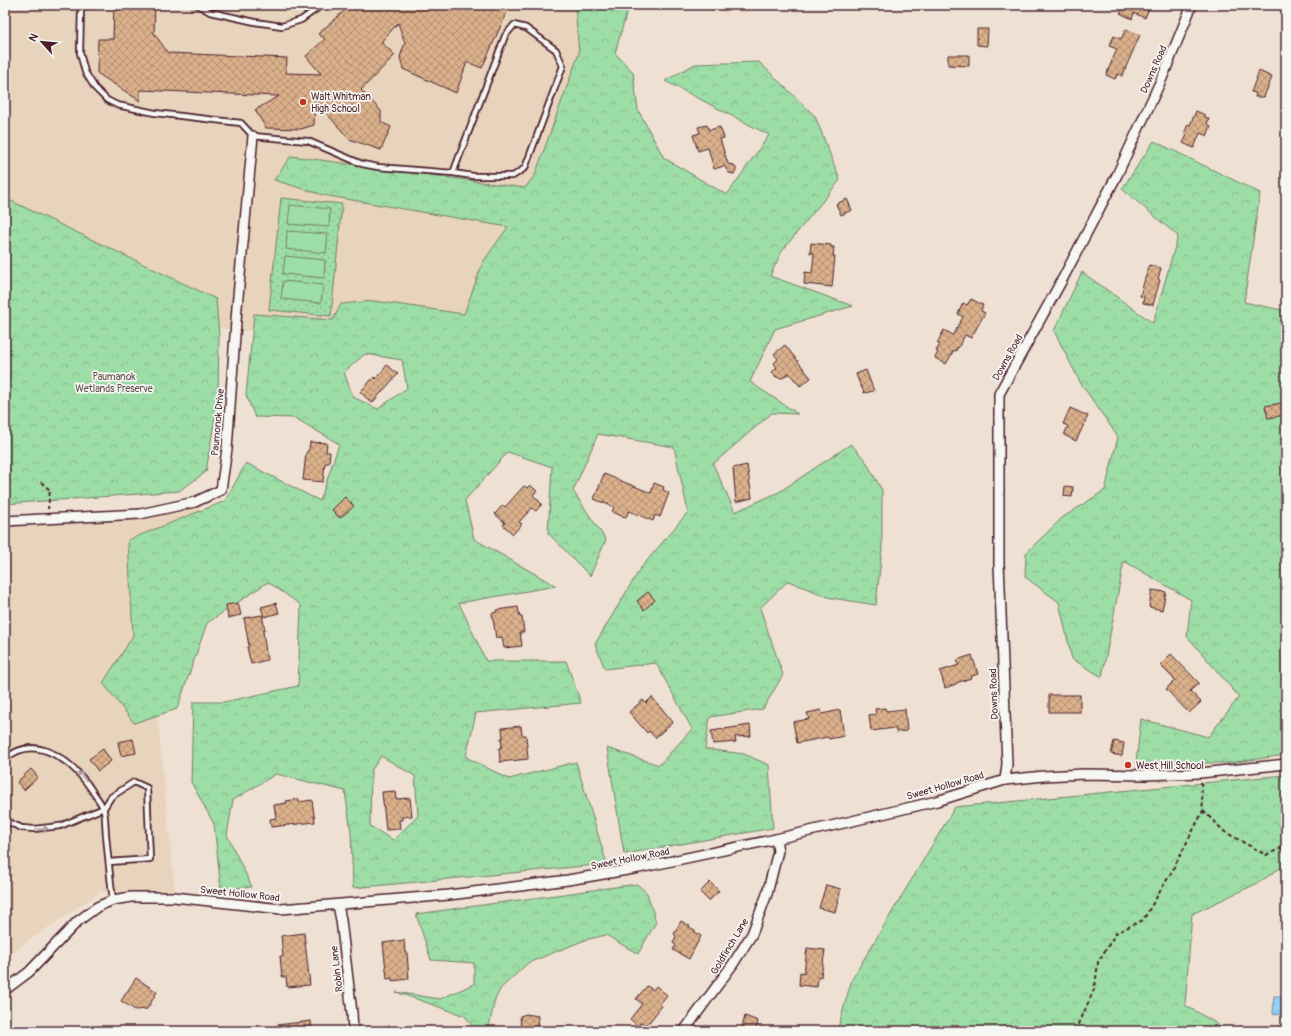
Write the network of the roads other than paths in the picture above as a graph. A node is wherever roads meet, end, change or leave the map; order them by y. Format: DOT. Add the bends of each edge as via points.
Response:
graph roads {
  1 [pos="81,5"];
  2 [pos="198,5"];
  3 [pos="322,5"];
  4 [pos="1192,5"];
  5 [pos="253,136"];
  6 [pos="453,173"];
  7 [pos="5,521"];
  8 [pos="5,759"];
  9 [pos="1286,764"];
  10 [pos="1005,780"];
  11 [pos="104,808"];
  12 [pos="5,819"];
  13 [pos="776,839"];
  14 [pos="109,862"];
  15 [pos="113,900"];
  16 [pos="338,905"];
  17 [pos="5,990"];
  18 [pos="353,1031"];
  19 [pos="684,1031"];
  1 -- 5 [label="lane" via="80,54 85,72 95,88 107,100 117,105 155,113 241,123"];
  2 -- 3 [label="lane" via="210,12 282,26 301,20"];
  4 -- 10 [label="street, Downs Road" via="1163,76 1117,175 999,394 999,563 1007,764"];
  5 -- 6 [label="lane" via="308,141 362,164 378,167"];
  5 -- 7 [label="street, Paumonok Drive" via="227,449 221,490 195,502 140,514"];
  6 -- 6 [label="lane" via="513,176 525,168 563,66 556,50 526,28 514,25 505,36"];
  11 -- 8 [label="lane, one-way" via="76,770 64,759 49,751 23,750"];
  9 -- 10 [label="street, Sweet Hollow Road" via="1200,773 1084,774"];
  10 -- 13 [label="street, Sweet Hollow Road" via="936,801"];
  12 -- 11 [label="lane, one-way" via="22,828 46,829"];
  11 -- 14 [label="lane"];
  11 -- 14 [label="lane" via="111,797 134,782 147,788 150,859"];
  13 -- 16 [label="street, Sweet Hollow Road" via="568,880 449,895"];
  13 -- 19 [label="street, Goldfinch Lane" via="778,851 767,894 752,934"];
  14 -- 15 [label="lane"];
  15 -- 16 [label="street, Sweet Hollow Road" via="131,897 174,897 281,909"];
  15 -- 17 [label="street, Sweet Hollow Road" via="97,907 78,921 29,972"];
  16 -- 18 [label="street, Robin Lane"];
}
